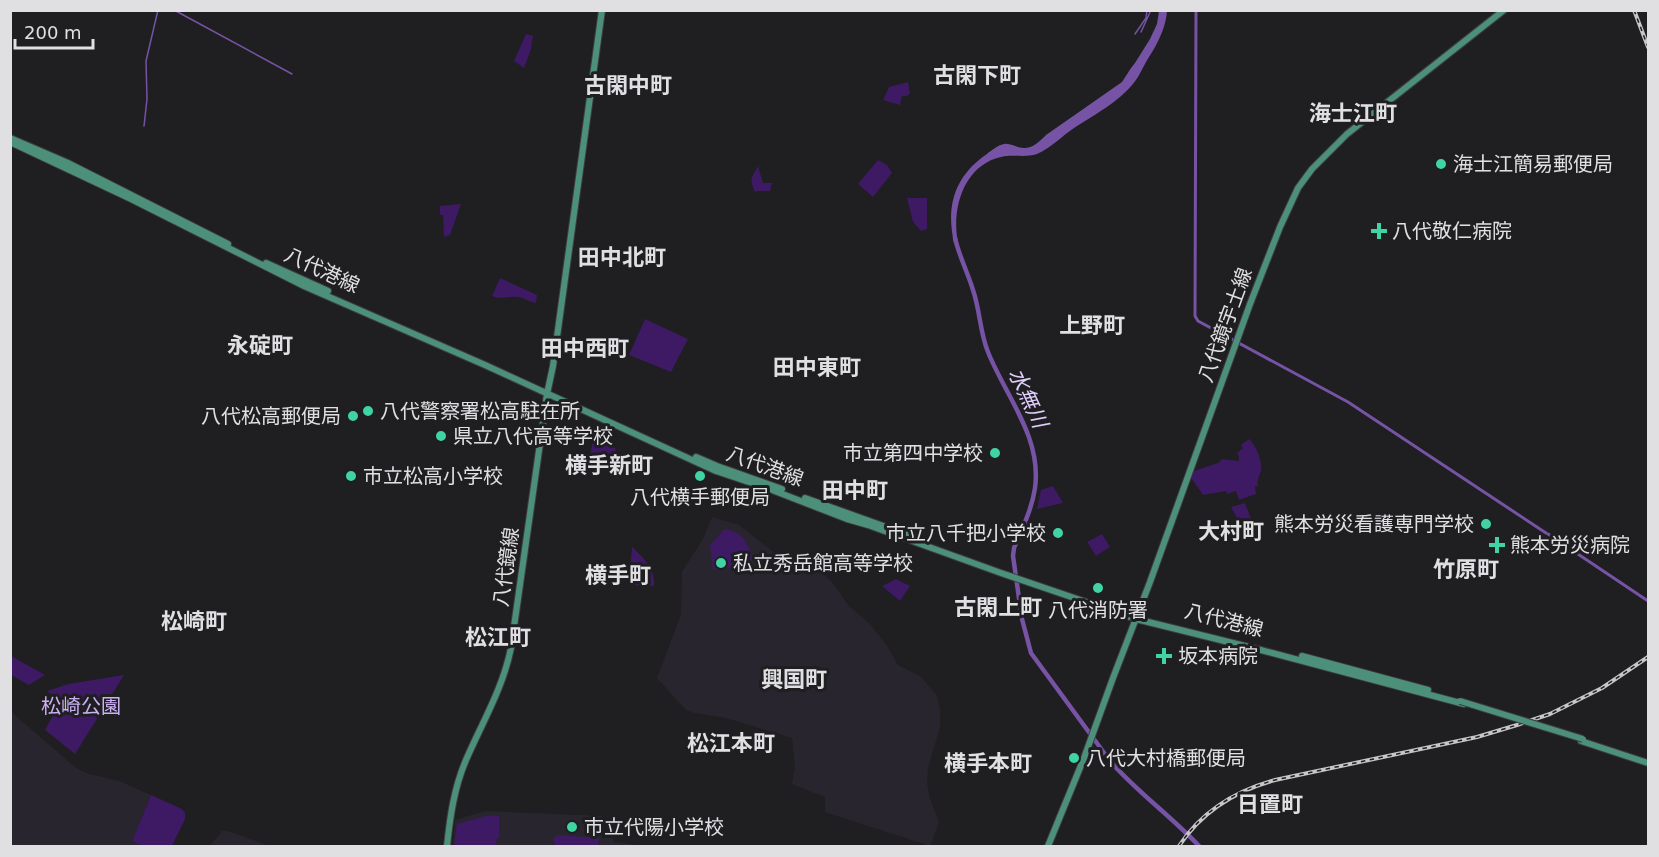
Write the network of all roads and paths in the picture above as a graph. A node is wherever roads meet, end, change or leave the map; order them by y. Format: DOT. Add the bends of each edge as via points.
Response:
graph roads {
  1 [pos="602,10"];
  2 [pos="1504,10"];
  3 [pos="10,138"];
  4 [pos="10,142"];
  5 [pos="548,393"];
  6 [pos="1137,617"];
  7 [pos="1582,740"];
  8 [pos="1648,761"];
  9 [pos="448,846"];
  10 [pos="1048,846"];
  1 -- 5 [label="main road, 八代鏡線"];
  2 -- 6 [label="main road, 八代鏡宇土線" via="1347,134 1298,189 1237,340"];
  3 -- 5 [label="main road, 八代港線" via="308,283"];
  4 -- 5 [label="main road, 八代港線" via="304,286"];
  5 -- 6 [label="main road, 八代港線" via="717,466"];
  5 -- 9 [label="main road, 八代鏡線" via="508,663 457,785"];
  6 -- 7 [label="main road, 八代港線, bridge"];
  6 -- 7 [label="main road, 八代港線, bridge" via="1417,686"];
  6 -- 10 [label="main road, 八代鏡宇土線"];
  7 -- 8 [label="main road, 八代港線"];
}
